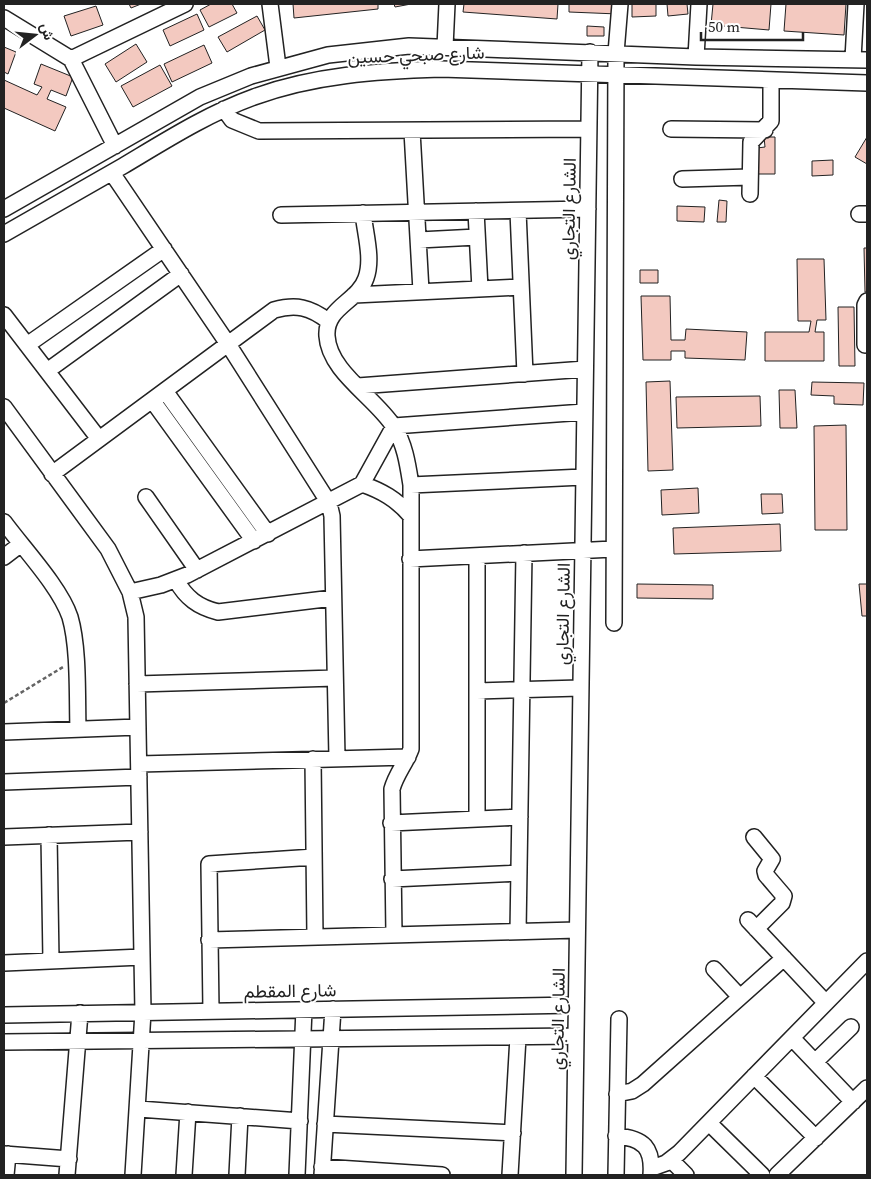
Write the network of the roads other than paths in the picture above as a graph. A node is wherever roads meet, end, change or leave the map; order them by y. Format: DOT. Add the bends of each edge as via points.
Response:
graph roads {
  1 [pos="185,4"];
  2 [pos="270,4"];
  3 [pos="446,4"];
  4 [pos="620,4"];
  5 [pos="699,4"];
  6 [pos="856,4"];
  7 [pos="4,18"];
  8 [pos="445,47"];
  9 [pos="590,52"];
  10 [pos="616,54"];
  11 [pos="696,57"];
  12 [pos="70,59"];
  13 [pos="860,60"];
  14 [pos="278,67"];
  15 [pos="590,76"];
  16 [pos="616,76"];
  17 [pos="771,81"];
  18 [pos="867,83"];
  19 [pos="224,109"];
  20 [pos="589,129"];
  21 [pos="671,129"];
  22 [pos="412,130"];
  23 [pos="765,130"];
  24 [pos="115,146"];
  25 [pos="112,173"];
  26 [pos="750,177"];
  27 [pos="682,179"];
  28 [pos="750,194"];
  29 [pos="4,209"];
  30 [pos="588,209"];
  31 [pos="476,211"];
  32 [pos="518,211"];
  33 [pos="417,212"];
  34 [pos="363,213"];
  35 [pos="281,214"];
  36 [pos="4,234"];
  37 [pos="477,237"];
  38 [pos="419,240"];
  39 [pos="164,249"];
  40 [pos="181,274"];
  41 [pos="521,286"];
  42 [pos="480,289"];
  43 [pos="421,292"];
  44 [pos="354,295"];
  45 [pos="867,301"];
  46 [pos="4,315"];
  47 [pos="328,321"];
  48 [pos="228,344"];
  49 [pos="27,345"];
  50 [pos="865,345"];
  51 [pos="585,369"];
  52 [pos="47,371"];
  53 [pos="525,374"];
  54 [pos="358,386"];
  55 [pos="165,391"];
  56 [pos="152,400"];
  57 [pos="4,407"];
  58 [pos="584,412"];
  59 [pos="394,426"];
  60 [pos="99,439"];
  61 [pos="52,474"];
  62 [pos="583,477"];
  63 [pos="362,484"];
  64 [pos="410,486"];
  65 [pos="146,497"];
  66 [pos="329,502"];
  67 [pos="410,516"];
  68 [pos="4,522"];
  69 [pos="268,534"];
  70 [pos="254,541"];
  71 [pos="21,544"];
  72 [pos="613,549"];
  73 [pos="582,550"];
  74 [pos="524,554"];
  75 [pos="477,556"];
  76 [pos="4,557"];
  77 [pos="410,560"];
  78 [pos="197,570"];
  79 [pos="176,580"];
  80 [pos="130,592"];
  81 [pos="333,598"];
  82 [pos="614,623"];
  83 [pos="335,678"];
  84 [pos="137,684"];
  85 [pos="580,688"];
  86 [pos="522,690"];
  87 [pos="477,691"];
  88 [pos="138,727"];
  89 [pos="78,729"];
  90 [pos="4,732"];
  91 [pos="408,756"];
  92 [pos="337,758"];
  93 [pos="313,759"];
  94 [pos="139,771"];
  95 [pos="4,782"];
  96 [pos="520,817"];
  97 [pos="477,819"];
  98 [pos="391,822"];
  99 [pos="140,832"];
  100 [pos="49,835"];
  101 [pos="4,837"];
  102 [pos="754,837"];
  103 [pos="314,857"];
  104 [pos="518,873"];
  105 [pos="392,879"];
  106 [pos="577,930"];
  107 [pos="518,932"];
  108 [pos="394,935"];
  109 [pos="315,937"];
  110 [pos="209,940"];
  111 [pos="142,957"];
  112 [pos="784,958"];
  113 [pos="51,961"];
  114 [pos="867,961"];
  115 [pos="4,963"];
  116 [pos="714,969"];
  117 [pos="740,997"];
  118 [pos="826,1003"];
  119 [pos="576,1004"];
  120 [pos="304,1009"];
  121 [pos="333,1009"];
  122 [pos="211,1011"];
  123 [pos="143,1012"];
  124 [pos="80,1013"];
  125 [pos="4,1015"];
  126 [pos="619,1020"];
  127 [pos="851,1027"];
  128 [pos="576,1036"];
  129 [pos="518,1037"];
  130 [pos="792,1038"];
  131 [pos="303,1039"];
  132 [pos="331,1039"];
  133 [pos="141,1041"];
  134 [pos="4,1042"];
  135 [pos="78,1042"];
  136 [pos="814,1062"];
  137 [pos="754,1076"];
  138 [pos="867,1088"];
  139 [pos="618,1094"];
  140 [pos="853,1102"];
  141 [pos="138,1109"];
  142 [pos="188,1112"];
  143 [pos="240,1116"];
  144 [pos="300,1121"];
  145 [pos="708,1123"];
  146 [pos="325,1124"];
  147 [pos="513,1133"];
  148 [pos="616,1136"];
  149 [pos="816,1138"];
  150 [pos="6,1154"];
  151 [pos="69,1159"];
  152 [pos="671,1160"];
  153 [pos="322,1171"];
  154 [pos="652,1172"];
  155 [pos="6,1175"];
  156 [pos="68,1175"];
  157 [pos="133,1175"];
  158 [pos="184,1175"];
  159 [pos="237,1175"];
  160 [pos="297,1175"];
  161 [pos="442,1175"];
  162 [pos="510,1175"];
  163 [pos="574,1175"];
  164 [pos="616,1175"];
  165 [pos="686,1175"];
  166 [pos="762,1175"];
  167 [pos="777,1175"];
  1 -- 12 [label="street"];
  2 -- 14 [label="street"];
  3 -- 8 [label="street"];
  4 -- 10 [label="street"];
  5 -- 11 [label="street"];
  6 -- 13 [label="street"];
  7 -- 12 [label="street"];
  8 -- 9 [label="street, شارع صبحي حسين"];
  8 -- 14 [label="street, شارع صبحي حسين" via="409,46 355,51"];
  9 -- 10 [label="street, شارع صبحي حسين"];
  9 -- 15 [label="street, الشارع التجاري"];
  10 -- 11 [label="street, شارع صبحي حسين"];
  10 -- 16 [label="street"];
  11 -- 13 [label="street, شارع صبحي حسين"];
  12 -- 24 [label="street"];
  14 -- 24 [label="street, شارع صبحي حسين" via="200,97"];
  15 -- 16 [label="street, شارع صبحي حسين"];
  15 -- 19 [label="street, شارع صبحي حسين" via="441,69 358,73 279,89"];
  15 -- 20 [label="street, الشارع التجاري"];
  16 -- 17 [label="street, شارع صبحي حسين"];
  16 -- 72 [label="street"];
  17 -- 18 [label="street, شارع صبحي حسين"];
  17 -- 23 [label="street" via="771,121"];
  19 -- 22 [label="street" via="232,120 259,132"];
  19 -- 25 [label="street, شارع صبحي حسين"];
  20 -- 22 [label="street"];
  20 -- 30 [label="street, الشارع التجاري"];
  21 -- 23 [label="street"];
  22 -- 33 [label="street"];
  23 -- 26 [label="street" via="756,134 751,142"];
  24 -- 29 [label="street, شارع صبحي حسين"];
  25 -- 36 [label="street, شارع صبحي حسين"];
  25 -- 39 [label="street"];
  26 -- 27 [label="street"];
  26 -- 28 [label="street"];
  30 -- 32 [label="street"];
  30 -- 51 [label="street, الشارع التجاري"];
  31 -- 32 [label="street"];
  31 -- 33 [label="street"];
  31 -- 37 [label="street"];
  32 -- 41 [label="street"];
  33 -- 34 [label="street"];
  33 -- 38 [label="street"];
  34 -- 35 [label="street"];
  34 -- 44 [label="street" via="369,267 362,286"];
  37 -- 38 [label="street"];
  37 -- 42 [label="street"];
  38 -- 43 [label="street"];
  39 -- 40 [label="street"];
  39 -- 49 [label="street"];
  40 -- 48 [label="street"];
  40 -- 52 [label="street"];
  41 -- 42 [label="street"];
  41 -- 53 [label="street"];
  42 -- 43 [label="street"];
  43 -- 44 [label="street"];
  44 -- 47 [label="street"];
  45 -- 50 [label="street"];
  46 -- 49 [label="street"];
  47 -- 48 [label="street" via="310,309 288,306 274,310"];
  47 -- 54 [label="street" via="330,350"];
  48 -- 55 [label="street"];
  48 -- 66 [label="street"];
  49 -- 52 [label="street"];
  51 -- 53 [label="street"];
  51 -- 58 [label="street, الشارع التجاري"];
  52 -- 60 [label="street"];
  53 -- 54 [label="street"];
  54 -- 59 [label="street"];
  55 -- 56 [label="street"];
  55 -- 69 [label="street"];
  56 -- 60 [label="street"];
  56 -- 70 [label="street"];
  57 -- 61 [label="street"];
  58 -- 59 [label="street"];
  58 -- 62 [label="street, الشارع التجاري"];
  59 -- 63 [label="street"];
  59 -- 64 [label="street" via="404,452"];
  60 -- 61 [label="street"];
  61 -- 80 [label="street" via="108,549"];
  62 -- 64 [label="street"];
  62 -- 73 [label="street, الشارع التجاري"];
  63 -- 66 [label="street"];
  63 -- 67 [label="street" via="381,490"];
  64 -- 67 [label="street"];
  65 -- 78 [label="street"];
  66 -- 69 [label="street"];
  66 -- 81 [label="street"];
  67 -- 77 [label="street"];
  68 -- 71 [label="street"];
  69 -- 70 [label="street"];
  70 -- 78 [label="street"];
  71 -- 76 [label="street"];
  71 -- 89 [label="street" via="62,599 70,618"];
  72 -- 73 [label="street"];
  72 -- 82 [label="street"];
  73 -- 74 [label="street"];
  73 -- 85 [label="street, الشارع التجاري"];
  74 -- 75 [label="street"];
  74 -- 86 [label="street"];
  75 -- 77 [label="street"];
  75 -- 87 [label="street"];
  77 -- 91 [label="street" via="411,749"];
  78 -- 79 [label="street"];
  79 -- 80 [label="street"];
  79 -- 81 [label="street" via="192,602 218,612"];
  80 -- 84 [label="street" via="136,618"];
  81 -- 83 [label="street"];
  83 -- 84 [label="street"];
  83 -- 92 [label="street"];
  84 -- 88 [label="street"];
  85 -- 86 [label="street"];
  85 -- 106 [label="street, الشارع التجاري"];
  86 -- 87 [label="street"];
  86 -- 96 [label="street"];
  87 -- 97 [label="street"];
  88 -- 89 [label="street"];
  88 -- 94 [label="street"];
  89 -- 90 [label="street"];
  91 -- 92 [label="street"];
  91 -- 98 [label="street" via="395,777"];
  92 -- 93 [label="street"];
  93 -- 94 [label="street"];
  93 -- 103 [label="street"];
  94 -- 95 [label="street"];
  94 -- 99 [label="street"];
  96 -- 97 [label="street"];
  96 -- 104 [label="street"];
  97 -- 98 [label="street"];
  98 -- 105 [label="street"];
  99 -- 100 [label="street"];
  99 -- 111 [label="street"];
  100 -- 101 [label="street"];
  100 -- 113 [label="street"];
  102 -- 112 [label="street" via="771,855 766,875 784,896 782,903 752,925"];
  103 -- 109 [label="street"];
  103 -- 110 [label="street" via="209,864"];
  104 -- 105 [label="street"];
  104 -- 107 [label="street"];
  105 -- 108 [label="street"];
  106 -- 107 [label="street"];
  106 -- 119 [label="street, الشارع التجاري"];
  107 -- 108 [label="street"];
  108 -- 109 [label="street"];
  109 -- 110 [label="street"];
  110 -- 122 [label="street"];
  111 -- 113 [label="street"];
  111 -- 123 [label="street"];
  112 -- 117 [label="street"];
  112 -- 118 [label="street"];
  113 -- 115 [label="street"];
  114 -- 118 [label="street"];
  116 -- 117 [label="street"];
  117 -- 139 [label="street" via="637,1088"];
  118 -- 130 [label="street"];
  119 -- 121 [label="street, شارع المقطم"];
  119 -- 128 [label="street, الشارع التجاري"];
  120 -- 121 [label="street, شارع المقطم"];
  120 -- 122 [label="street, شارع المقطم"];
  120 -- 131 [label="street"];
  121 -- 132 [label="street"];
  122 -- 123 [label="street, شارع المقطم"];
  123 -- 124 [label="street, شارع المقطم"];
  123 -- 133 [label="street"];
  124 -- 125 [label="street, شارع المقطم"];
  124 -- 135 [label="street"];
  126 -- 139 [label="street"];
  127 -- 136 [label="street"];
  128 -- 129 [label="street"];
  128 -- 163 [label="street, الشارع التجاري"];
  129 -- 132 [label="street"];
  129 -- 147 [label="street"];
  130 -- 136 [label="street"];
  130 -- 137 [label="street"];
  131 -- 132 [label="street"];
  131 -- 133 [label="street"];
  131 -- 144 [label="street"];
  132 -- 146 [label="street"];
  133 -- 135 [label="street"];
  133 -- 141 [label="street"];
  134 -- 135 [label="street"];
  135 -- 151 [label="street"];
  136 -- 140 [label="street"];
  137 -- 145 [label="street"];
  137 -- 149 [label="street"];
  138 -- 140 [label="street"];
  139 -- 148 [label="street"];
  140 -- 149 [label="street"];
  141 -- 142 [label="street"];
  141 -- 157 [label="street"];
  142 -- 143 [label="street"];
  142 -- 158 [label="street"];
  143 -- 144 [label="street"];
  143 -- 159 [label="street"];
  144 -- 160 [label="street"];
  145 -- 152 [label="street"];
  145 -- 166 [label="street"];
  146 -- 147 [label="street"];
  146 -- 153 [label="street"];
  147 -- 162 [label="street"];
  148 -- 154 [label="street" via="632,1138 644,1146 652,1158"];
  148 -- 164 [label="street"];
  149 -- 167 [label="street"];
  150 -- 151 [label="street"];
  150 -- 155 [label="street"];
  151 -- 156 [label="street"];
  152 -- 154 [label="street"];
  152 -- 165 [label="street"];
  153 -- 161 [label="street"];
}
